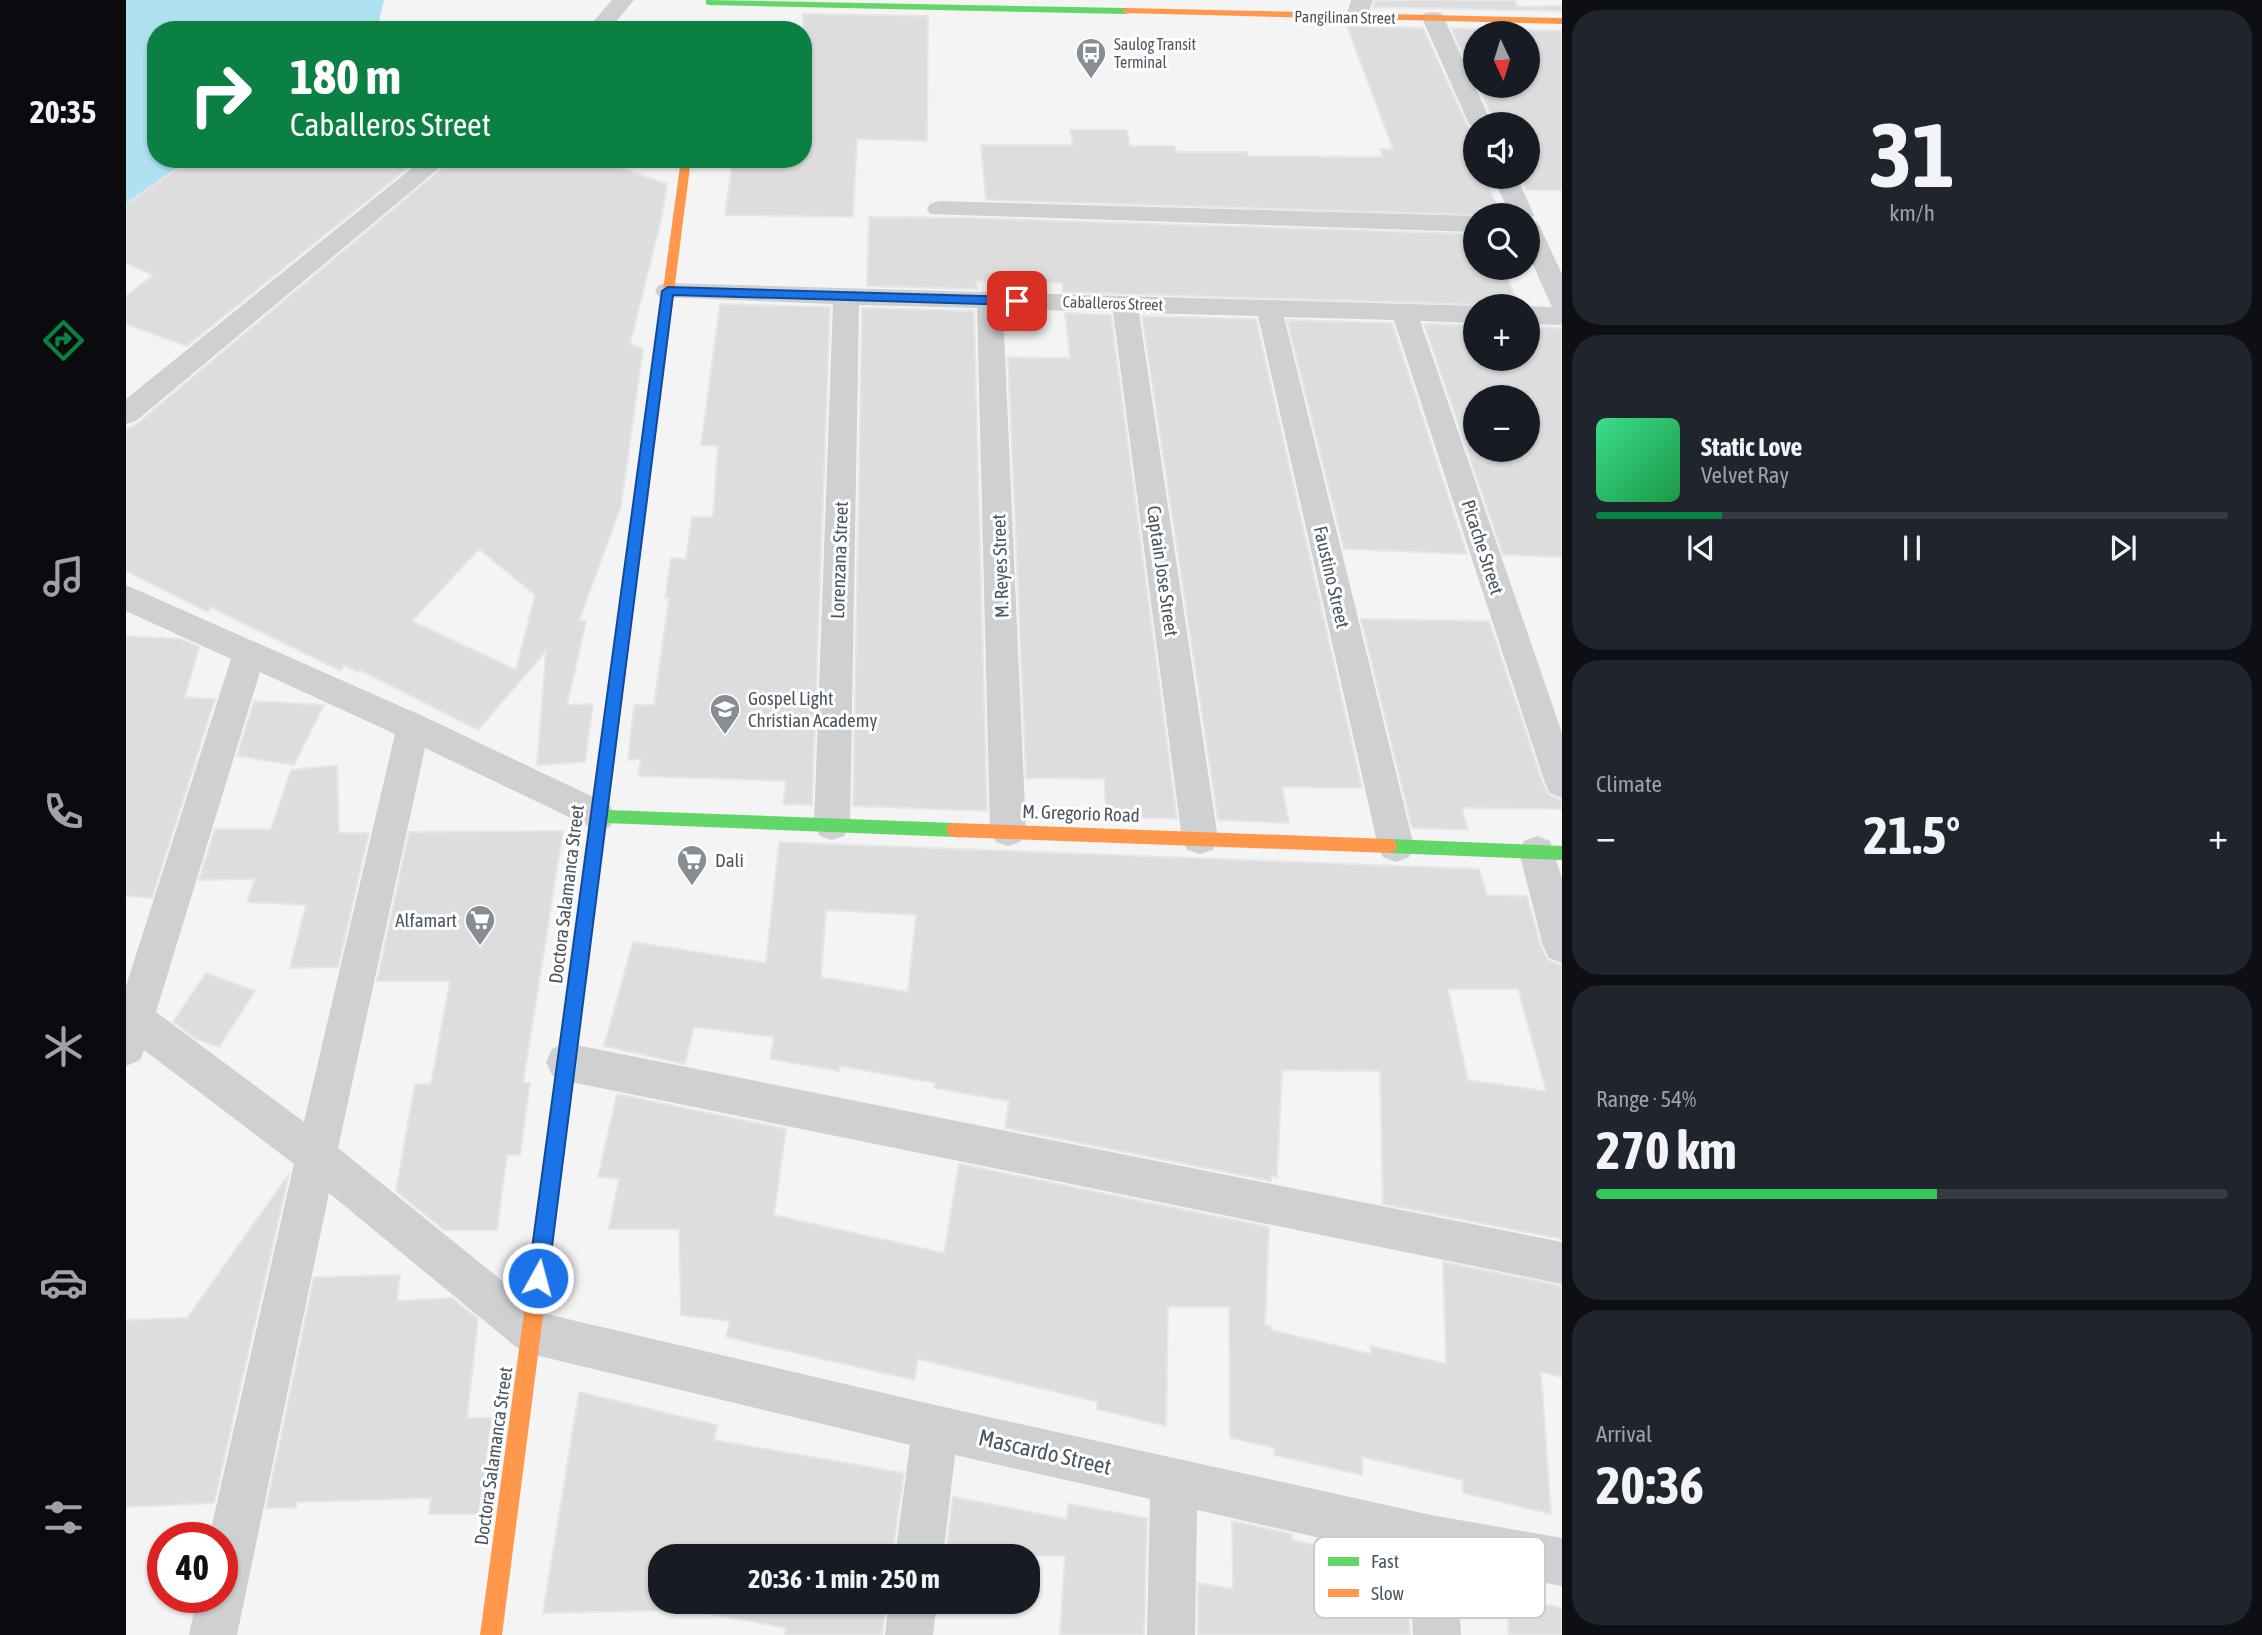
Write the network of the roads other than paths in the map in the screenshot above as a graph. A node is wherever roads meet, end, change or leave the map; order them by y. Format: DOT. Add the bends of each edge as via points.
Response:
graph roads {
  1 [pos="623,0"];
  2 [pos="708,6"];
  3 [pos="1359,8"];
  4 [pos="1433,18"];
  5 [pos="605,21"];
  6 [pos="1562,21"];
  7 [pos="1476,112"];
  8 [pos="427,168"];
  9 [pos="685,168"];
  10 [pos="939,209"];
  11 [pos="1463,224"];
  12 [pos="1540,253"];
  13 [pos="668,291"];
  14 [pos="846,296"];
  15 [pos="990,300"];
  16 [pos="1562,302"];
  17 [pos="1125,304"];
  18 [pos="1269,308"];
  19 [pos="1404,312"];
  20 [pos="1463,314"];
  21 [pos="1540,315"];
  22 [pos="1562,316"];
  23 [pos="126,414"];
  24 [pos="126,597"];
  25 [pos="249,654"];
  26 [pos="413,727"];
  27 [pos="1562,783"];
  28 [pos="598,816"];
  29 [pos="832,825"];
  30 [pos="1008,831"];
  31 [pos="1200,839"];
  32 [pos="1396,846"];
  33 [pos="1549,852"];
  34 [pos="1562,946"];
  35 [pos="129,1026"];
  36 [pos="566,1062"];
  37 [pos="315,1154"];
  38 [pos="1562,1263"];
  39 [pos="531,1332"];
  40 [pos="935,1428"];
  41 [pos="1174,1481"];
  42 [pos="237,1522"];
  43 [pos="1422,1537"];
  44 [pos="920,1544"];
  45 [pos="218,1613"];
  46 [pos="911,1614"];
  47 [pos="213,1635"];
  48 [pos="491,1635"];
  49 [pos="909,1635"];
  50 [pos="1171,1635"];
  1 -- 5 [label="street"];
  2 -- 3 [label="street, Pangilinan Street"];
  3 -- 4 [label="street, Pangilinan Street"];
  4 -- 6 [label="street, Pangilinan Street"];
  4 -- 7 [label="street"];
  8 -- 23 [label="street"];
  9 -- 13 [label="street, Doctora Salamanca Street"];
  10 -- 11 [label="street"];
  12 -- 16 [label="street"];
  13 -- 14 [label="street, Caballeros Street"];
  13 -- 28 [label="street, Doctora Salamanca Street"];
  14 -- 15 [label="street, Caballeros Street"];
  14 -- 29 [label="street, Lorenzana Street"];
  15 -- 17 [label="street, Caballeros Street"];
  15 -- 30 [label="street, M. Reyes Street"];
  17 -- 18 [label="street, Caballeros Street"];
  17 -- 31 [label="street, Captain Jose Street"];
  18 -- 19 [label="street, Caballeros Street"];
  18 -- 32 [label="street, Faustino Street"];
  19 -- 20 [label="street, Caballeros Street"];
  19 -- 27 [label="street, Picache Street"];
  21 -- 22 [label="street"];
  24 -- 25 [label="street"];
  25 -- 26 [label="street"];
  25 -- 35 [label="street"];
  26 -- 28 [label="street"];
  26 -- 37 [label="street"];
  28 -- 29 [label="street, M. Gregorio Road"];
  28 -- 36 [label="street, Doctora Salamanca Street"];
  29 -- 30 [label="street, M. Gregorio Road"];
  30 -- 31 [label="street, M. Gregorio Road"];
  31 -- 32 [label="street, M. Gregorio Road"];
  32 -- 33 [label="street, M. Gregorio Road"];
  33 -- 34 [label="street"];
  35 -- 37 [label="street"];
  36 -- 38 [label="street"];
  36 -- 39 [label="street, Doctora Salamanca Street"];
  37 -- 39 [label="street"];
  37 -- 42 [label="street"];
  39 -- 40 [label="street, Mascardo Street"];
  39 -- 48 [label="street, Doctora Salamanca Street"];
  40 -- 41 [label="street, Mascardo Street"];
  40 -- 44 [label="street"];
  41 -- 43 [label="street, Mascardo Street"];
  41 -- 50 [label="street"];
  45 -- 47 [label="street"];
  46 -- 49 [label="street"];
}
